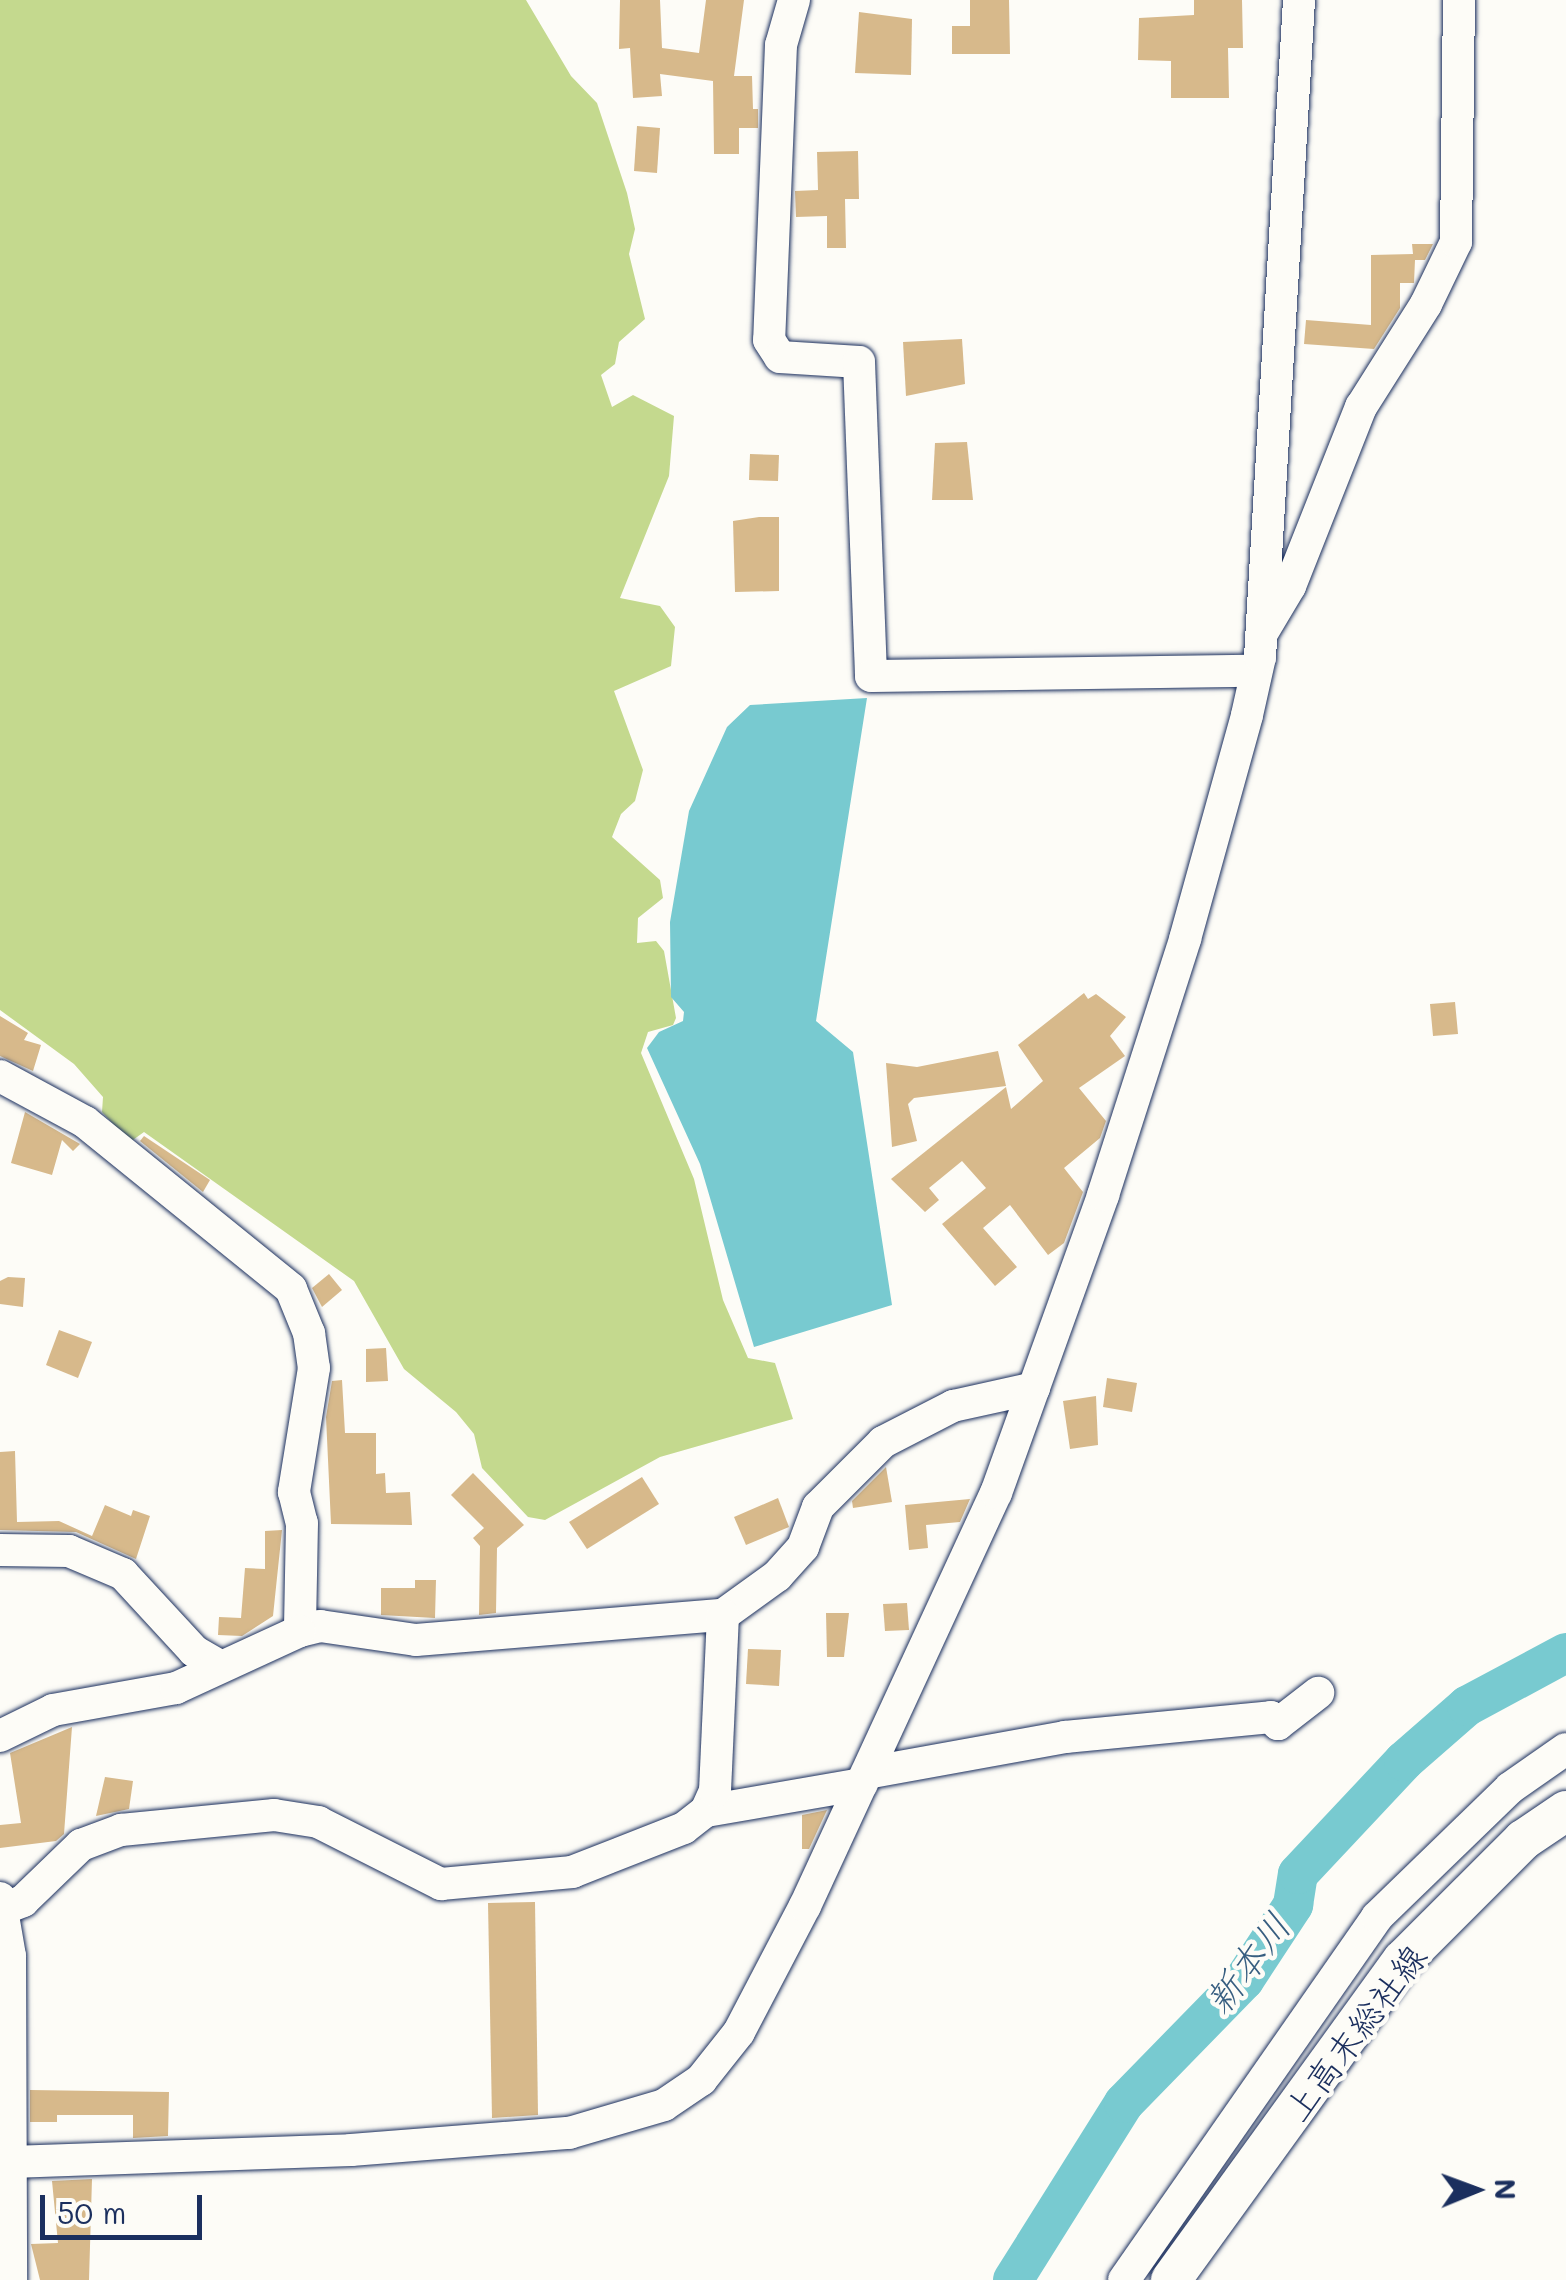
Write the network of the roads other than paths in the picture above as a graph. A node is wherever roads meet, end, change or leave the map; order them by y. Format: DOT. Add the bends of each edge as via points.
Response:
graph roads {
  1 [pos="794,0"];
  2 [pos="1299,0"];
  3 [pos="1459,0"];
  4 [pos="1261,635"];
  5 [pos="1252,671"];
  6 [pos="0,1076"];
  7 [pos="1034,1388"];
  8 [pos="0,1550"];
  9 [pos="723,1614"];
  10 [pos="300,1630"];
  11 [pos="220,1666"];
  12 [pos="1318,1693"];
  13 [pos="0,1736"];
  14 [pos="1566,1749"];
  15 [pos="865,1779"];
  16 [pos="706,1811"];
  17 [pos="1566,1811"];
  18 [pos="2,1906"];
  19 [pos="11,2162"];
  20 [pos="5,2226"];
  21 [pos="11,2280"];
  22 [pos="1124,2280"];
  23 [pos="1171,2280"];
  1 -- 5 [label="street" via="781,45 769,340 780,357 859,362 871,676"];
  2 -- 4 [label="street"];
  3 -- 4 [label="street" via="1456,242 1361,407 1290,586"];
  4 -- 5 [label="street"];
  5 -- 7 [label="street" via="1247,714 1185,939"];
  6 -- 10 [label="street" via="85,1122 292,1288 310,1333 314,1368 294,1492 302,1538"];
  7 -- 9 [label="street" via="953,1406 883,1442 818,1507 803,1547 777,1576"];
  7 -- 15 [label="street" via="996,1494"];
  8 -- 11 [label="street" via="70,1551 123,1574 140,1585 194,1651"];
  9 -- 10 [label="street" via="416,1640 320,1626"];
  9 -- 16 [label="street" via="716,1790"];
  10 -- 11 [label="street"];
  11 -- 13 [label="street" via="152,1694 54,1710"];
  12 -- 15 [label="street" via="1278,1724 1271,1717 1065,1737"];
  14 -- 22 [label="street" via="1486,1809 1377,1917"];
  15 -- 16 [label="street"];
  15 -- 19 [label="street" via="740,2032 701,2080 642,2116 519,2140"];
  16 -- 18 [label="street" via="684,1828 572,1872 508,1882 441,1884 318,1822 274,1815 121,1830 82,1844"];
  17 -- 23 [label="main road, 上高末総社線" via="1523,1840 1404,1960"];
  18 -- 19 [label="street"];
  19 -- 20 [label="street"];
  20 -- 21 [label="street"];
}
